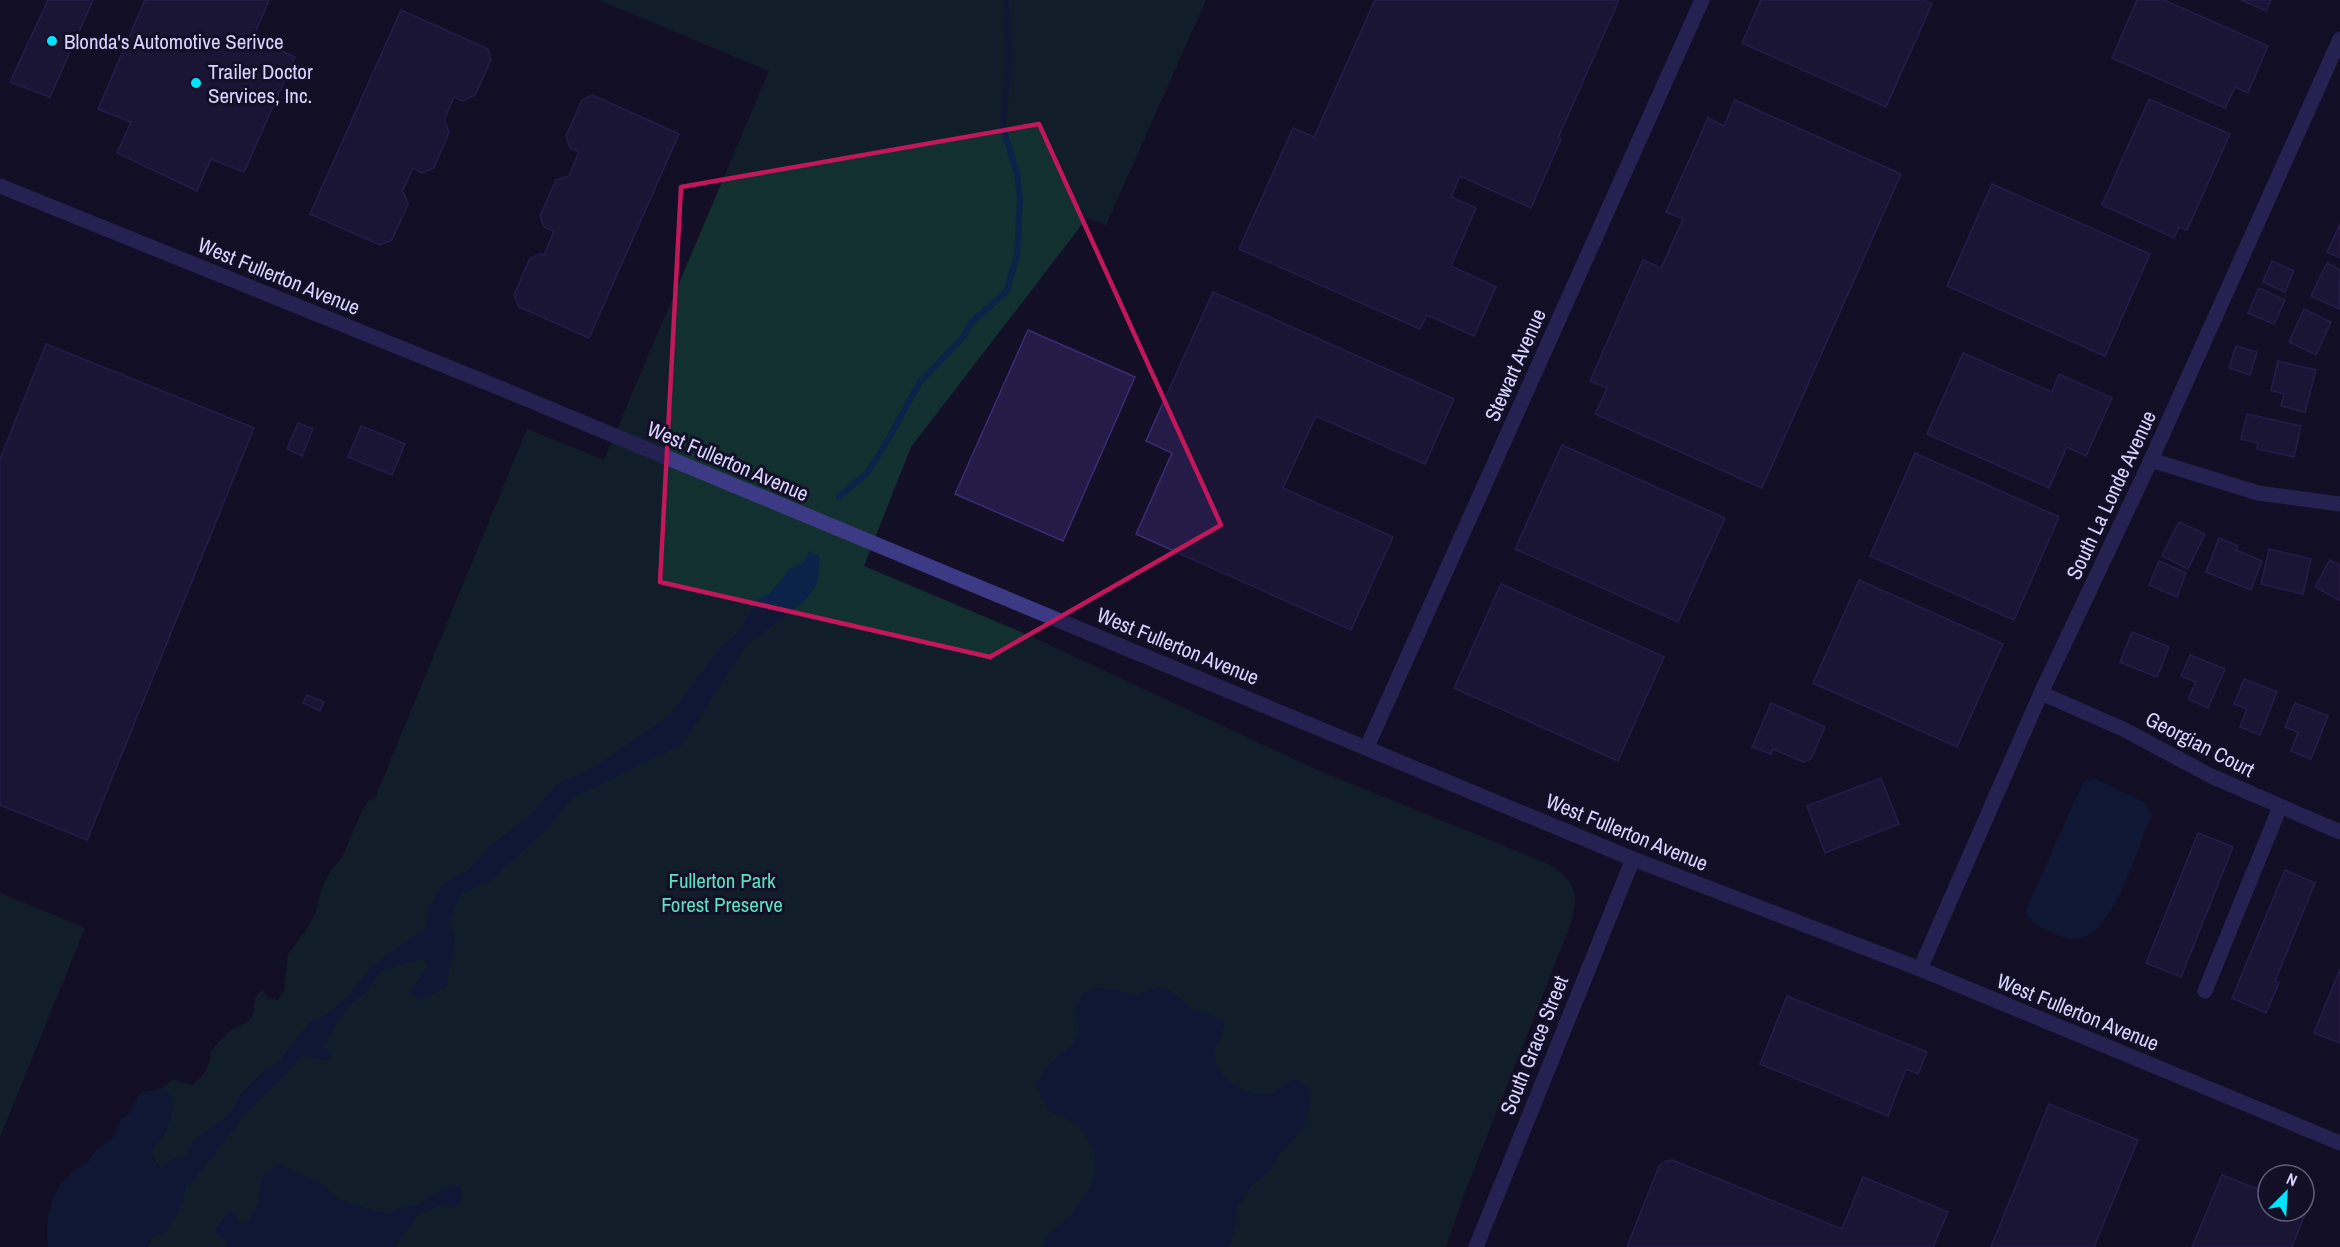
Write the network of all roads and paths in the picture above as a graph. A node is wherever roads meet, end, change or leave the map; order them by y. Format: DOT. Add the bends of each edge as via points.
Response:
graph roads {
  1 [pos="1702,0"];
  2 [pos="2340,39"];
  3 [pos="0,186"];
  4 [pos="2151,460"];
  5 [pos="2340,504"];
  6 [pos="2041,693"];
  7 [pos="1367,747"];
  8 [pos="2280,807"];
  9 [pos="2340,832"];
  10 [pos="1633,859"];
  11 [pos="1920,969"];
  12 [pos="2205,991"];
  13 [pos="2340,1143"];
  14 [pos="1476,1247"];
  1 -- 7 [label="street, Stewart Avenue"];
  2 -- 4 [label="street, South La Londe Avenue"];
  3 -- 7 [label="street, West Fullerton Avenue"];
  4 -- 5 [label="street" via="2258,493"];
  4 -- 6 [label="street, South La Londe Avenue"];
  6 -- 8 [label="street, Georgian Court"];
  6 -- 11 [label="street, South La Londe Avenue"];
  7 -- 10 [label="street, West Fullerton Avenue"];
  8 -- 9 [label="street, Georgian Court"];
  8 -- 12 [label="street"];
  10 -- 11 [label="street, West Fullerton Avenue"];
  10 -- 14 [label="street, South Grace Street"];
  11 -- 13 [label="street, West Fullerton Avenue"];
}
